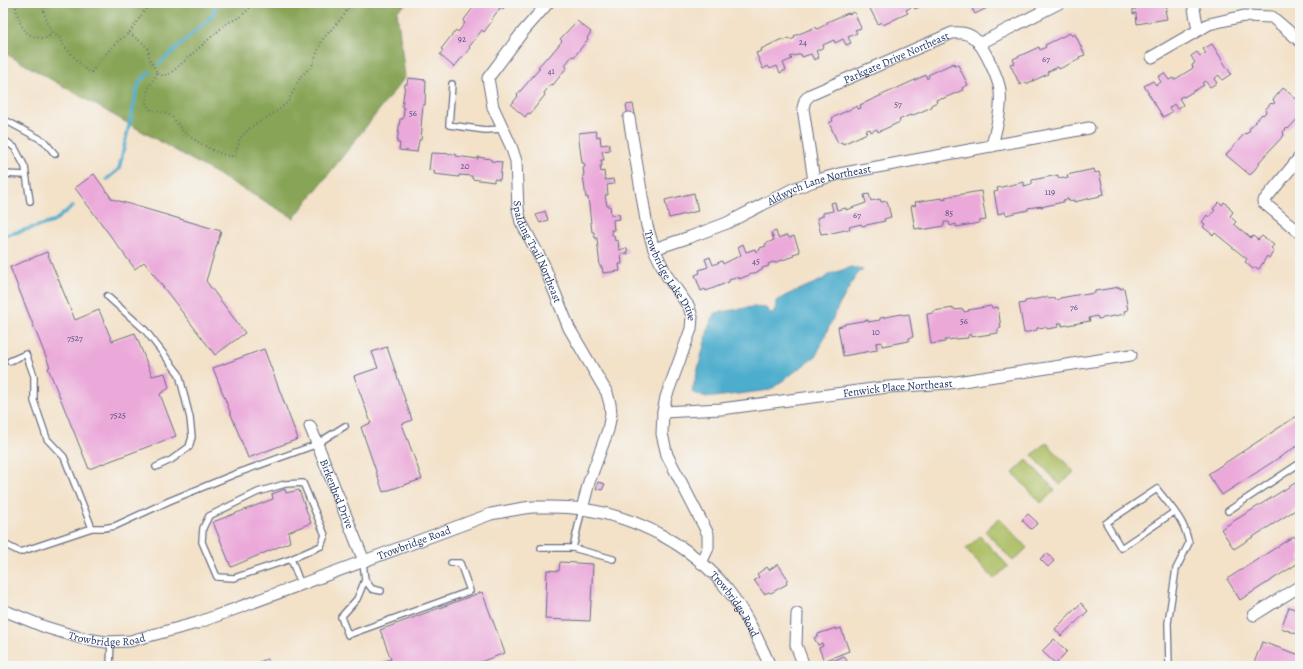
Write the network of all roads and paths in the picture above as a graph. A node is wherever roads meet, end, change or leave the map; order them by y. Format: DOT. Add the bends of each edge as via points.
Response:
graph roads {
  1 [pos="15,3"];
  2 [pos="42,3"];
  3 [pos="150,3"];
  4 [pos="255,3"];
  5 [pos="350,3"];
  6 [pos="548,3"];
  7 [pos="1059,3"];
  8 [pos="1193,3"];
  9 [pos="1198,30"];
  10 [pos="52,31"];
  11 [pos="129,33"];
  12 [pos="1300,41"];
  13 [pos="979,44"];
  14 [pos="1152,57"];
  15 [pos="157,73"];
  16 [pos="452,84"];
  17 [pos="629,118"];
  18 [pos="3,119"];
  19 [pos="1089,128"];
  20 [pos="503,129"];
  21 [pos="3,139"];
  22 [pos="992,146"];
  23 [pos="55,154"];
  24 [pos="1300,157"];
  25 [pos="3,174"];
  26 [pos="26,175"];
  27 [pos="814,181"];
  28 [pos="30,201"];
  29 [pos="1300,233"];
  30 [pos="654,249"];
  31 [pos="107,296"];
  32 [pos="1131,355"];
  33 [pos="10,361"];
  34 [pos="663,412"];
  35 [pos="310,426"];
  36 [pos="346,426"];
  37 [pos="318,444"];
  38 [pos="1300,463"];
  39 [pos="156,467"];
  40 [pos="582,509"];
  41 [pos="1228,510"];
  42 [pos="1174,512"];
  43 [pos="92,528"];
  44 [pos="3,540"];
  45 [pos="541,548"];
  46 [pos="573,548"];
  47 [pos="291,559"];
  48 [pos="613,559"];
  49 [pos="363,561"];
  50 [pos="451,563"];
  51 [pos="701,563"];
  52 [pos="365,580"];
  53 [pos="301,585"];
  54 [pos="1300,586"];
  55 [pos="381,591"];
  56 [pos="3,610"];
  57 [pos="797,614"];
  58 [pos="1254,615"];
  59 [pos="111,641"];
  60 [pos="110,666"];
  61 [pos="770,666"];
  62 [pos="804,666"];
  63 [pos="1168,666"];
  1 -- 10 [label="path" via="24,30 30,36 48,38"];
  2 -- 10 [label="path" via="47,24"];
  3 -- 11 [label="path"];
  4 -- 15 [label="path" via="240,17 227,23 171,74 163,76"];
  5 -- 15 [label="path" via="345,14 322,40 312,66 301,76 288,102 251,127 240,138 235,156 230,157 202,145 183,130 170,115 151,110 146,104 148,90"];
  6 -- 20 [label="street, Spalding Trail Northeast" via="488,78 493,107"];
  7 -- 13 [label="street"];
  8 -- 9 [label="street"];
  9 -- 12 [label="street" via="1209,24 1244,16 1272,17"];
  9 -- 14 [label="street"];
  10 -- 11 [label="path" via="87,71 92,72 101,59"];
  11 -- 15 [label="path" via="148,49 149,58"];
  13 -- 22 [label="street" via="995,72 1000,91 1000,111"];
  13 -- 27 [label="street, Parkgate Drive Northeast" via="970,36 959,32 952,33 810,95 803,108"];
  16 -- 20 [label="lane" via="449,125 485,130"];
  17 -- 30 [label="street, Trowbridge Lake Drive"];
  18 -- 23 [label="lane" via="44,141"];
  19 -- 22 [label="street, Aldwych Lane Northeast"];
  20 -- 40 [label="street, Spalding Trail Northeast" via="516,162 521,222 543,263 569,328 607,393 610,404 608,430"];
  21 -- 26 [label="lane" via="15,148 25,167"];
  22 -- 27 [label="street, Aldwych Lane Northeast" via="839,174"];
  24 -- 29 [label="street" via="1263,202"];
  25 -- 26 [label="lane"];
  26 -- 28 [label="lane"];
  27 -- 30 [label="street, Aldwych Lane Northeast" via="727,223"];
  30 -- 34 [label="street, Trowbridge Lake Drive" via="667,276 689,307 692,317 691,329"];
  31 -- 39 [label="lane" via="145,330 179,374 190,418 192,438 188,447 171,460"];
  32 -- 34 [label="street, Fenwick Place Northeast" via="950,383 888,388 721,409"];
  33 -- 43 [label="lane" via="26,354 34,376 34,401 47,439 64,457"];
  34 -- 51 [label="street, Trowbridge Lake Drive" via="662,434 667,455 708,534 708,548"];
  35 -- 37 [label="street, Birkenhed Drive"];
  36 -- 37 [label="lane"];
  37 -- 43 [label="lane" via="227,477 115,526"];
  37 -- 49 [label="street, Birkenhed Drive"];
  38 -- 41 [label="lane"];
  40 -- 46 [label="lane"];
  40 -- 49 [label="street, Trowbridge Road" via="531,507 491,514"];
  40 -- 51 [label="street, Trowbridge Road" via="644,526 675,543"];
  42 -- 42 [label="lane" via="1157,489 1106,523 1121,548"];
  42 -- 63 [label="lane" via="1183,525 1189,543 1176,569 1168,623"];
  43 -- 44 [label="lane" via="20,552 6,545"];
  45 -- 46 [label="lane"];
  46 -- 48 [label="lane"];
  47 -- 47 [label="lane" via="321,546 325,534 303,483 285,484 258,492 209,516 203,528 202,542 217,577 234,578"];
  47 -- 53 [label="lane"];
  49 -- 52 [label="lane"];
  49 -- 53 [label="street, Trowbridge Road"];
  50 -- 52 [label="lane" via="460,563 470,591 348,635 341,616 357,599"];
  51 -- 61 [label="street, Trowbridge Road" via="727,589 749,621"];
  52 -- 55 [label="lane" via="372,589"];
  53 -- 59 [label="street, Trowbridge Road" via="197,623 130,640"];
  54 -- 58 [label="street"];
  56 -- 59 [label="street, Trowbridge Road" via="81,638"];
  57 -- 62 [label="street" via="796,645"];
  59 -- 60 [label="lane"];
}
